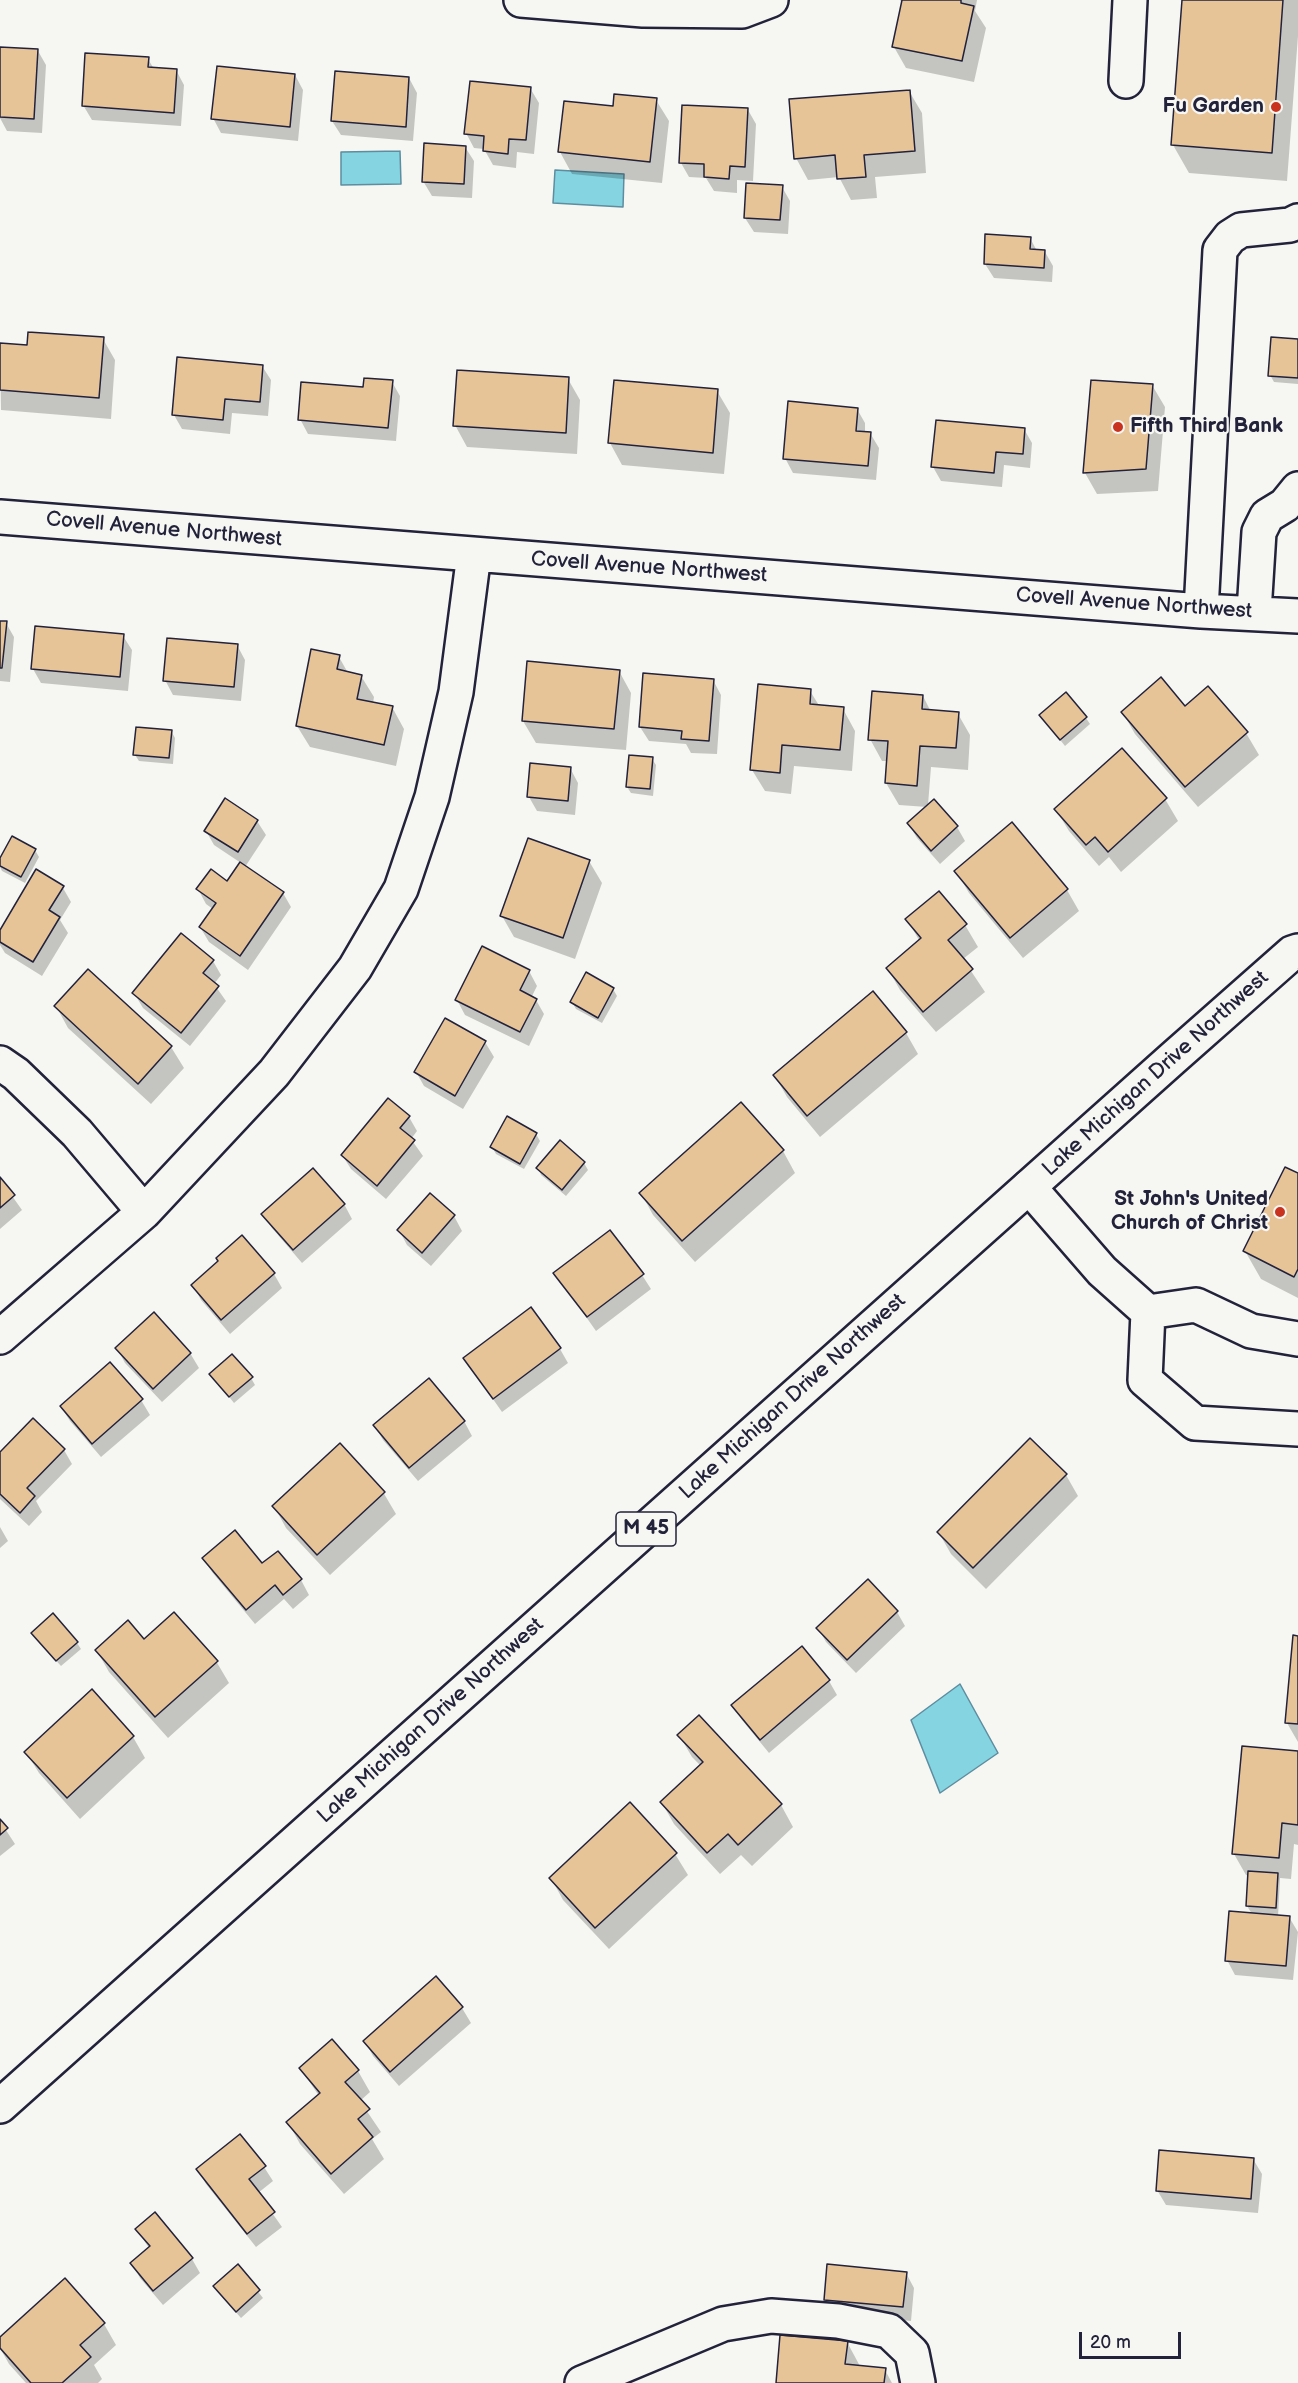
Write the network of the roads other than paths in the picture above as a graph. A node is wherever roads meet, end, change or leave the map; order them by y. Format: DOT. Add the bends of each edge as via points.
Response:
graph roads {
  1 [pos="521,0"];
  2 [pos="771,0"];
  3 [pos="1130,0"];
  4 [pos="1126,81"];
  5 [pos="1298,221"];
  6 [pos="1298,489"];
  7 [pos="0,517"];
  8 [pos="474,554"];
  9 [pos="1201,611"];
  10 [pos="1254,612"];
  11 [pos="1298,616"];
  12 [pos="1296,944"];
  13 [pos="0,1063"];
  14 [pos="1029,1186"];
  15 [pos="144,1212"];
  16 [pos="1148,1312"];
  17 [pos="0,1337"];
  18 [pos="1298,1339"];
  19 [pos="1298,1429"];
  20 [pos="0,2106"];
  21 [pos="582,2383"];
  22 [pos="918,2383"];
  1 -- 2 [label="main road" via="643,10 742,10"];
  3 -- 4 [label="main road"];
  5 -- 9 [label="main road" via="1241,230 1220,250"];
  6 -- 10 [label="main road" via="1285,505 1267,516 1259,532"];
  7 -- 8 [label="main road, Covell Avenue Northwest"];
  8 -- 9 [label="main road, Covell Avenue Northwest"];
  8 -- 15 [label="main road" via="456,692 432,796 401,889 355,968 274,1074"];
  9 -- 10 [label="main road, Covell Avenue Northwest"];
  10 -- 11 [label="main road, Covell Avenue Northwest"];
  12 -- 14 [label="main road, Lake Michigan Drive Northwest / M 45"];
  13 -- 15 [label="main road" via="77,1133"];
  14 -- 16 [label="main road" via="1102,1271"];
  14 -- 20 [label="main road, Lake Michigan Drive Northwest / M 45"];
  15 -- 17 [label="main road"];
  16 -- 18 [label="main road" via="1197,1305 1251,1331"];
  16 -- 19 [label="main road" via="1145,1380 1195,1423"];
  21 -- 22 [label="main road" via="723,2324 771,2316 838,2321 890,2331 912,2353"];
}
